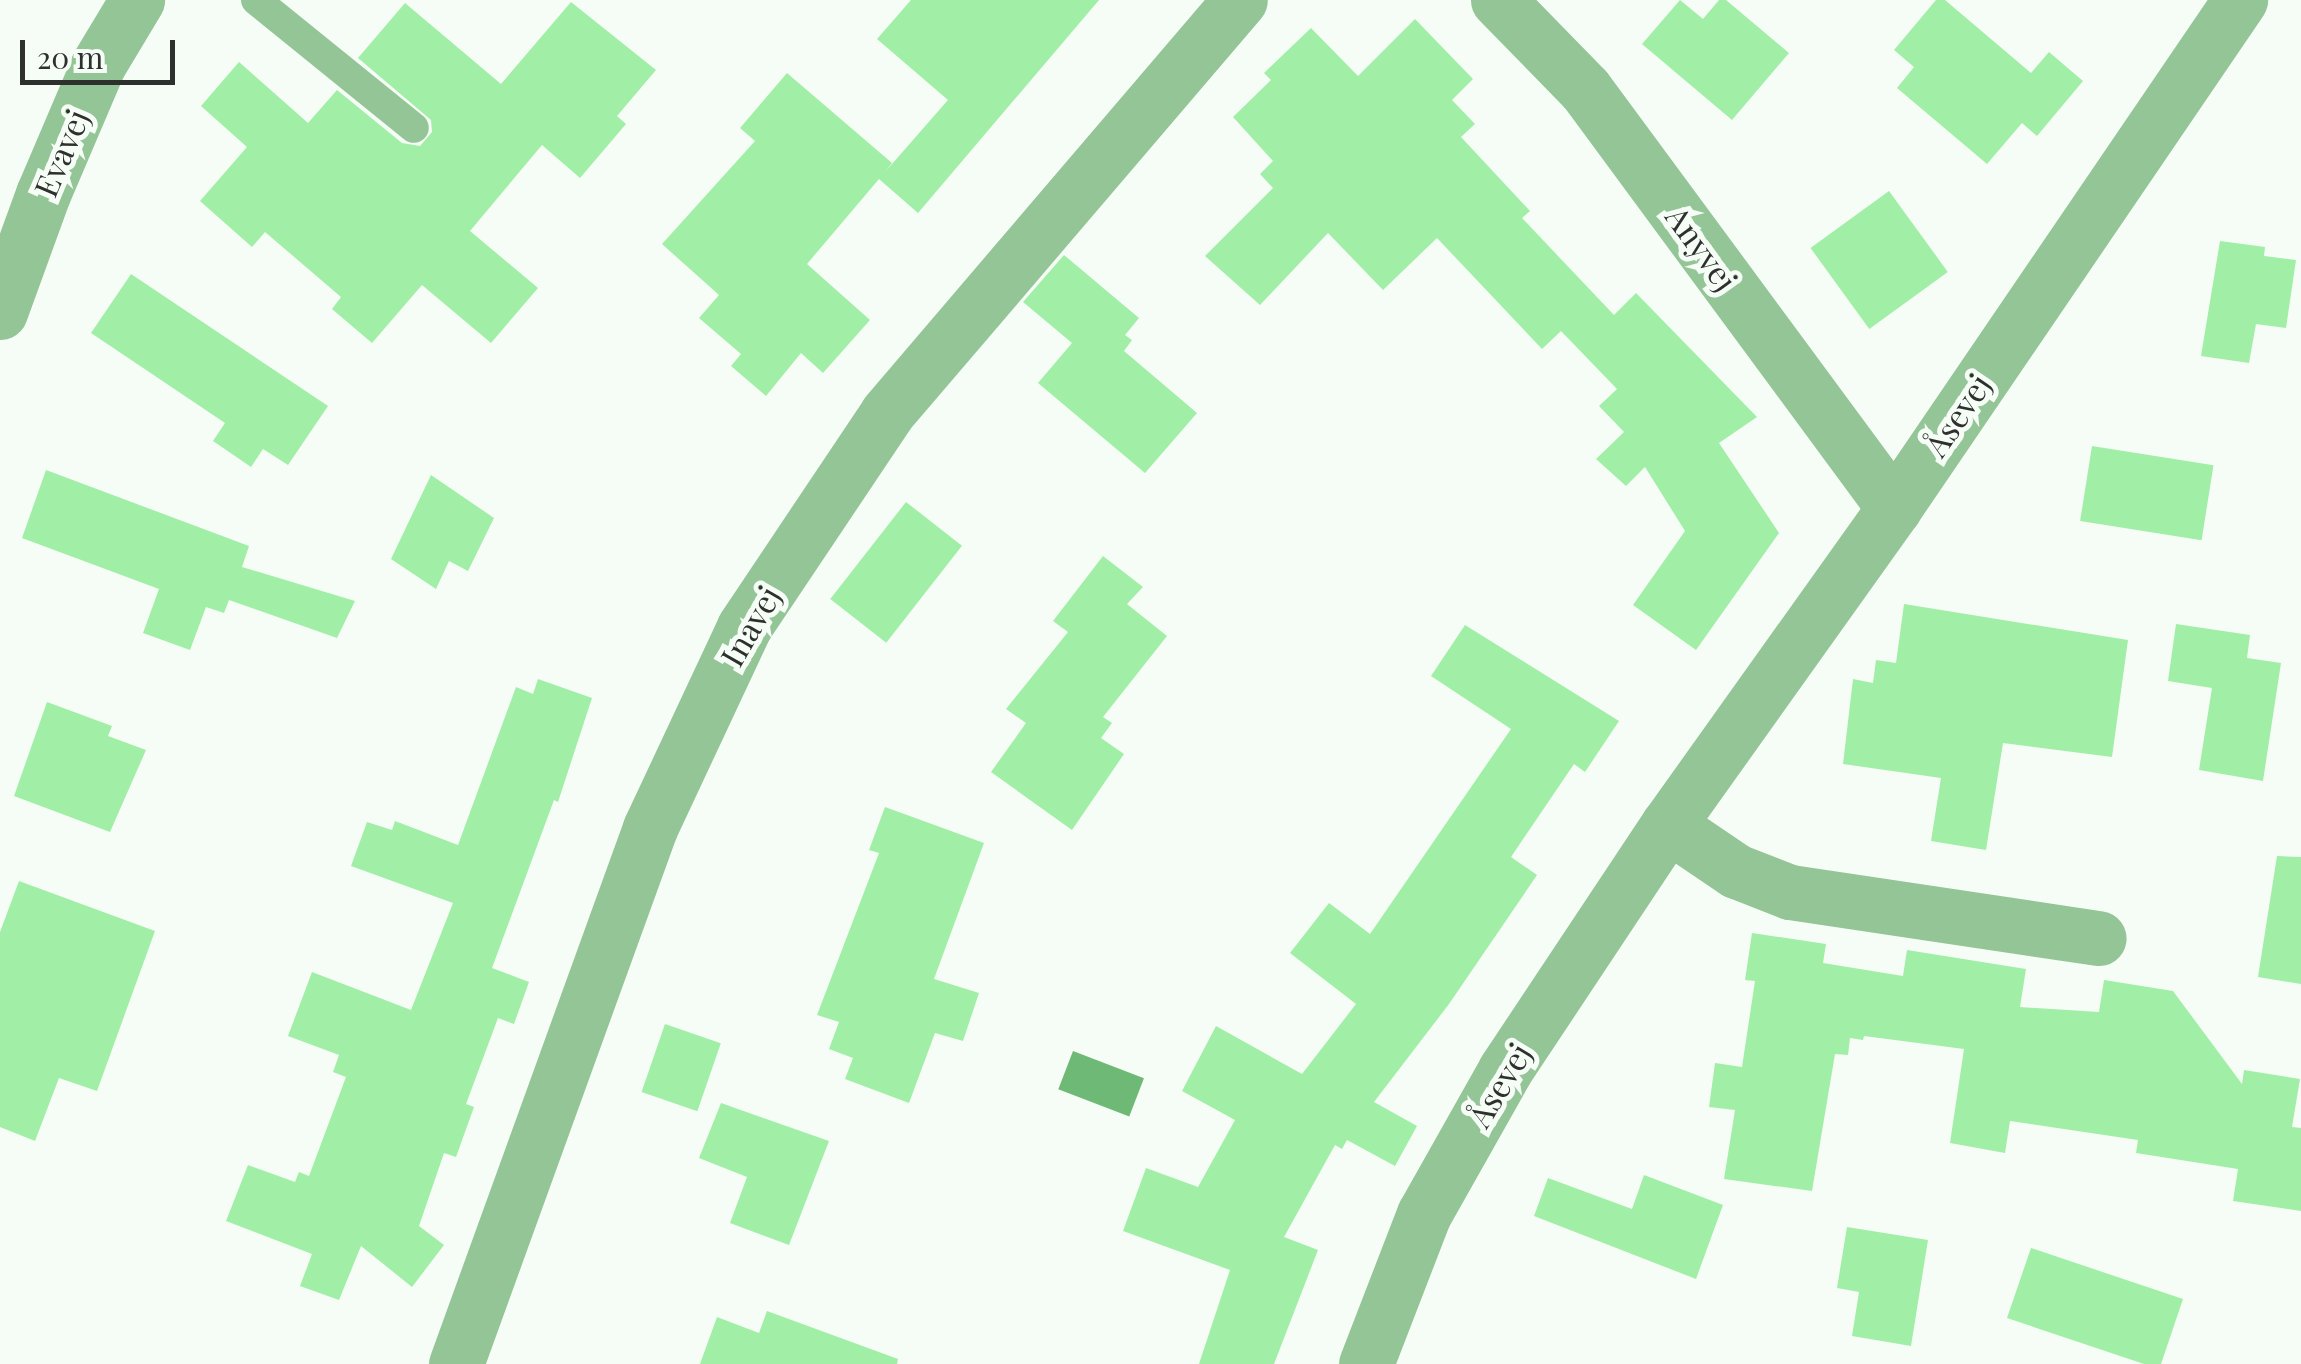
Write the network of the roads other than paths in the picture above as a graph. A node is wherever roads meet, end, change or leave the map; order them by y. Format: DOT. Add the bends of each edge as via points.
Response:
graph roads {
  1 [pos="137,0"];
  2 [pos="256,0"];
  3 [pos="1240,0"];
  4 [pos="1498,0"];
  5 [pos="2240,0"];
  6 [pos="414,128"];
  7 [pos="0,312"];
  8 [pos="1894,508"];
  9 [pos="1668,825"];
  10 [pos="2099,938"];
  11 [pos="456,1364"];
  12 [pos="1366,1364"];
  1 -- 7 [label="street, Evavej" via="98,65"];
  2 -- 6 [label="lane"];
  3 -- 11 [label="street, Inavej" via="887,413 744,626 650,828"];
  4 -- 8 [label="street, Anyvej" via="1584,88"];
  5 -- 8 [label="street, Åsevej"];
  8 -- 9 [label="street, Åsevej"];
  9 -- 10 [label="street" via="1736,871 1790,892"];
  9 -- 12 [label="street, Åsevej" via="1505,1070 1424,1214"];
}
